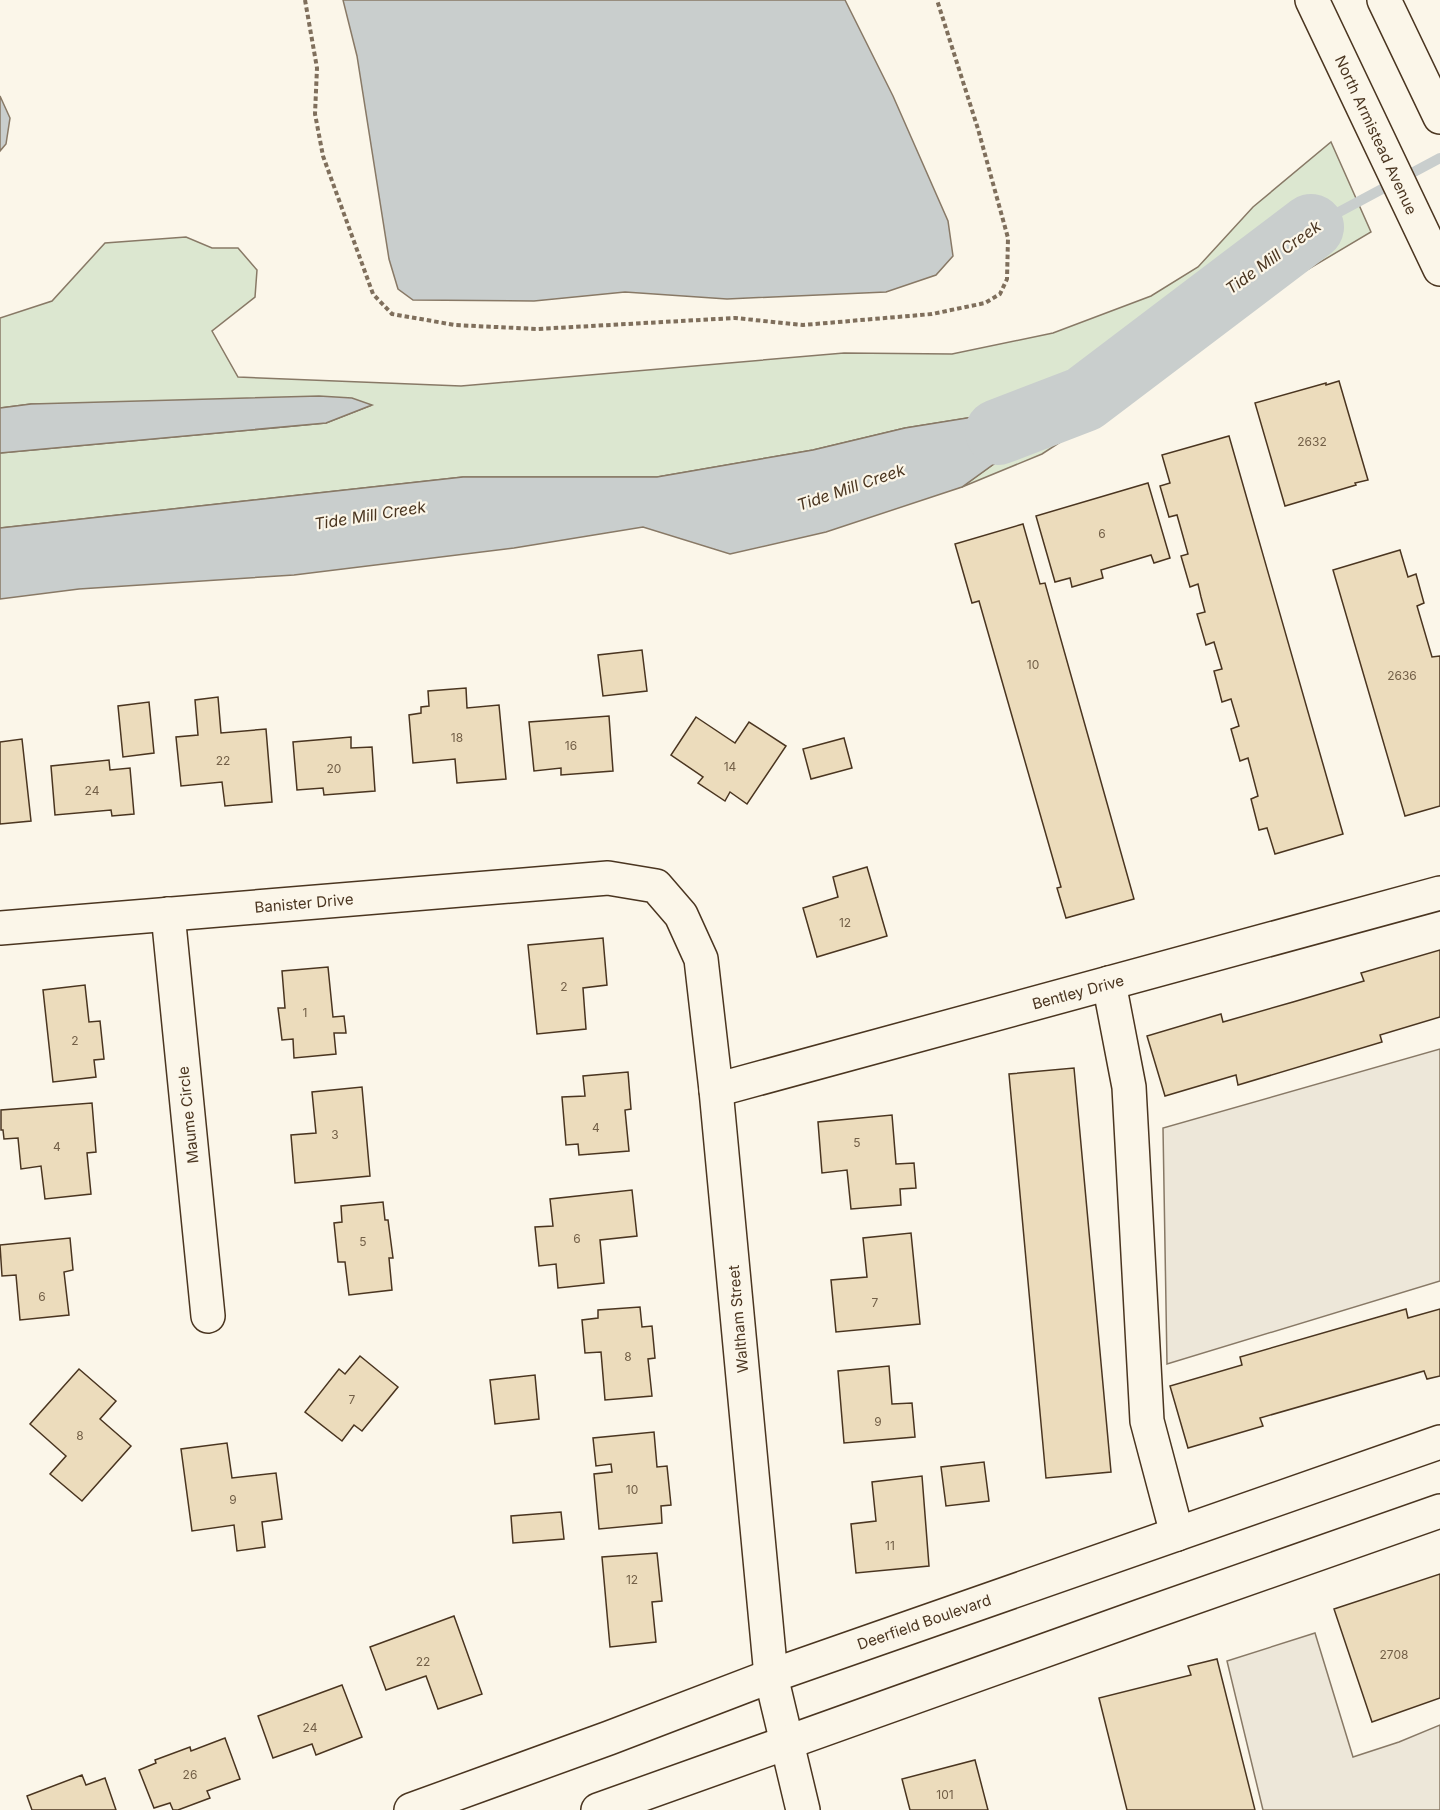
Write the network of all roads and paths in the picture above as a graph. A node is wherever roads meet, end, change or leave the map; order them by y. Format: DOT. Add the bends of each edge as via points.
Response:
graph roads {
  1 [pos="306,0"];
  2 [pos="937,0"];
  3 [pos="1312,0"];
  4 [pos="1384,0"];
  5 [pos="1440,117"];
  6 [pos="1440,269"];
  7 [pos="608,878"];
  8 [pos="1440,893"];
  9 [pos="168,914"];
  10 [pos="0,928"];
  11 [pos="1109,983"];
  12 [pos="716,1090"];
  13 [pos="208,1316"];
  14 [pos="1440,1442"];
  15 [pos="1440,1511"];
  16 [pos="1177,1534"];
  17 [pos="771,1676"];
  18 [pos="787,1742"];
  19 [pos="411,1810"];
  20 [pos="598,1810"];
  21 [pos="803,1810"];
  1 -- 2 [label="path" via="317,68 315,114 323,156 373,294 392,314 455,325 537,329 735,318 804,325 932,314 985,303 1000,294 1007,279 1008,238"];
  3 -- 6 [label="street, North Armistead Avenue"];
  4 -- 5 [label="street"];
  7 -- 9 [label="street, Banister Drive"];
  7 -- 12 [label="street, Waltham Street" via="656,886 681,915 701,959"];
  8 -- 11 [label="street, Bentley Drive"];
  9 -- 10 [label="street, Banister Drive"];
  9 -- 13 [label="street, Maume Circle"];
  11 -- 12 [label="street, Bentley Drive"];
  11 -- 16 [label="street" via="1129,1087 1147,1421"];
  12 -- 17 [label="street, Waltham Street"];
  14 -- 16 [label="street, Deerfield Boulevard"];
  15 -- 18 [label="street"];
  16 -- 17 [label="street, Deerfield Boulevard"];
  17 -- 18 [label="street, Waltham Street"];
  17 -- 19 [label="street, Deerfield Boulevard"];
  18 -- 20 [label="street"];
  18 -- 21 [label="street, Waltham Street"];
}
